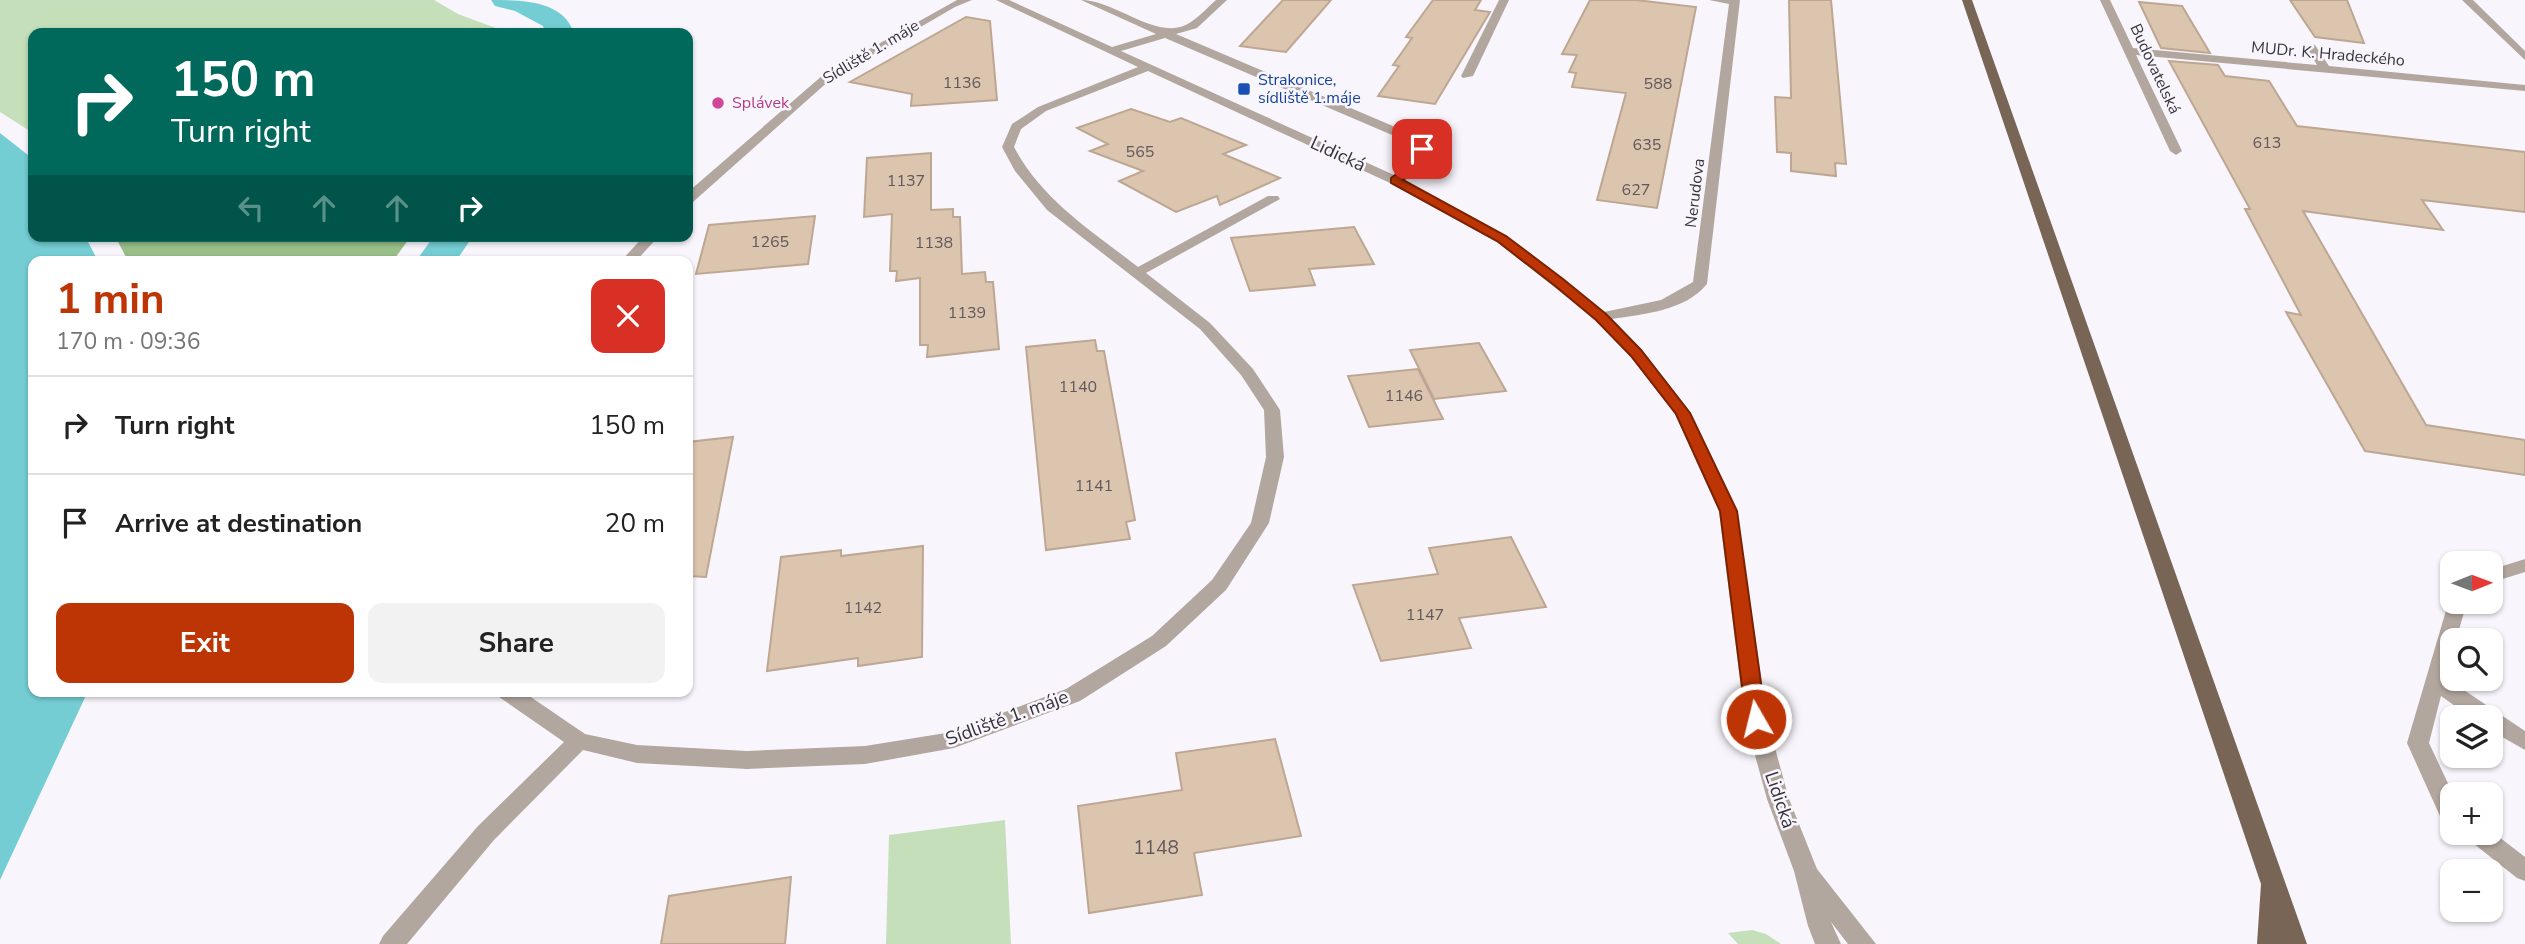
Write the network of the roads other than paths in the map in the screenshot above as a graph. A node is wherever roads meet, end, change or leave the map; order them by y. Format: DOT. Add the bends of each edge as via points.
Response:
graph roads {
  1 [pos="967,0"];
  2 [pos="1001,0"];
  3 [pos="1086,0"];
  4 [pos="1222,0"];
  5 [pos="1504,0"];
  6 [pos="1714,0"];
  7 [pos="1967,0"];
  8 [pos="2105,0"];
  9 [pos="2468,0"];
  10 [pos="1735,1"];
  11 [pos="1166,33"];
  12 [pos="2311,47"];
  13 [pos="1112,50"];
  14 [pos="2129,51"];
  15 [pos="2525,57"];
  16 [pos="1148,67"];
  17 [pos="2325,69"];
  18 [pos="1467,76"];
  19 [pos="2525,89"];
  20 [pos="2176,151"];
  21 [pos="1395,180"];
  22 [pos="693,195"];
  23 [pos="1273,199"];
  24 [pos="646,242"];
  25 [pos="633,256"];
  26 [pos="1136,273"];
  27 [pos="1601,317"];
  28 [pos="2525,565"];
  29 [pos="2503,573"];
  30 [pos="2455,614"];
  31 [pos="2436,682"];
  32 [pos="515,697"];
  33 [pos="2470,705"];
  34 [pos="2503,727"];
  35 [pos="579,741"];
  36 [pos="2525,742"];
  37 [pos="2440,788"];
  38 [pos="2492,845"];
  39 [pos="1806,871"];
  40 [pos="2525,871"];
  41 [pos="2272,873"];
  42 [pos="392,944"];
  43 [pos="1828,944"];
  44 [pos="1863,944"];
  45 [pos="2270,944"];
  46 [pos="2294,944"];
  1 -- 22 [label="street, Sídliště 1. máje" via="827,77"];
  2 -- 13 [label="street, Lidická"];
  3 -- 11 [label="street"];
  4 -- 11 [label="street" via="1193,26"];
  5 -- 18 [label="street"];
  6 -- 10 [label="street"];
  7 -- 41 [label="main road"];
  8 -- 14 [label="street, Budovatelská"];
  9 -- 15 [label="street"];
  10 -- 27 [label="street, Nerudova" via="1700,284 1666,304"];
  11 -- 13 [label="street"];
  11 -- 21 [label="street" via="1396,132 1422,149"];
  12 -- 17 [label="street"];
  13 -- 16 [label="street, Lidická"];
  14 -- 17 [label="street, MUDr. K. Hradeckého"];
  14 -- 20 [label="street, Budovatelská"];
  16 -- 21 [label="street, Lidická"];
  16 -- 26 [label="street, Sídliště 1. máje" via="1042,109 1016,127 1008,147 1019,168 1052,207"];
  17 -- 19 [label="street, MUDr. K. Hradeckého"];
  21 -- 27 [label="street, Lidická" via="1502,239"];
  23 -- 26 [label="street"];
  24 -- 25 [label="street"];
  26 -- 35 [label="street, Sídliště 1. máje" via="1205,326 1247,372 1272,410 1275,457 1260,523 1219,585 1159,641 1073,695 954,740 865,755 747,760 637,754"];
  27 -- 39 [label="street, Lidická" via="1683,413 1728,511 1756,719 1778,799"];
  28 -- 29 [label="street"];
  30 -- 31 [label="street"];
  31 -- 33 [label="street"];
  31 -- 37 [label="street" via="2418,743"];
  32 -- 35 [label="street, Sídliště 1. máje"];
  34 -- 36 [label="street"];
  35 -- 42 [label="street" via="486,833"];
  38 -- 40 [label="street"];
  39 -- 43 [label="street, Lidická"];
  39 -- 44 [label="street, Lidická"];
  41 -- 45 [label="main road"];
  41 -- 46 [label="main road"];
}
